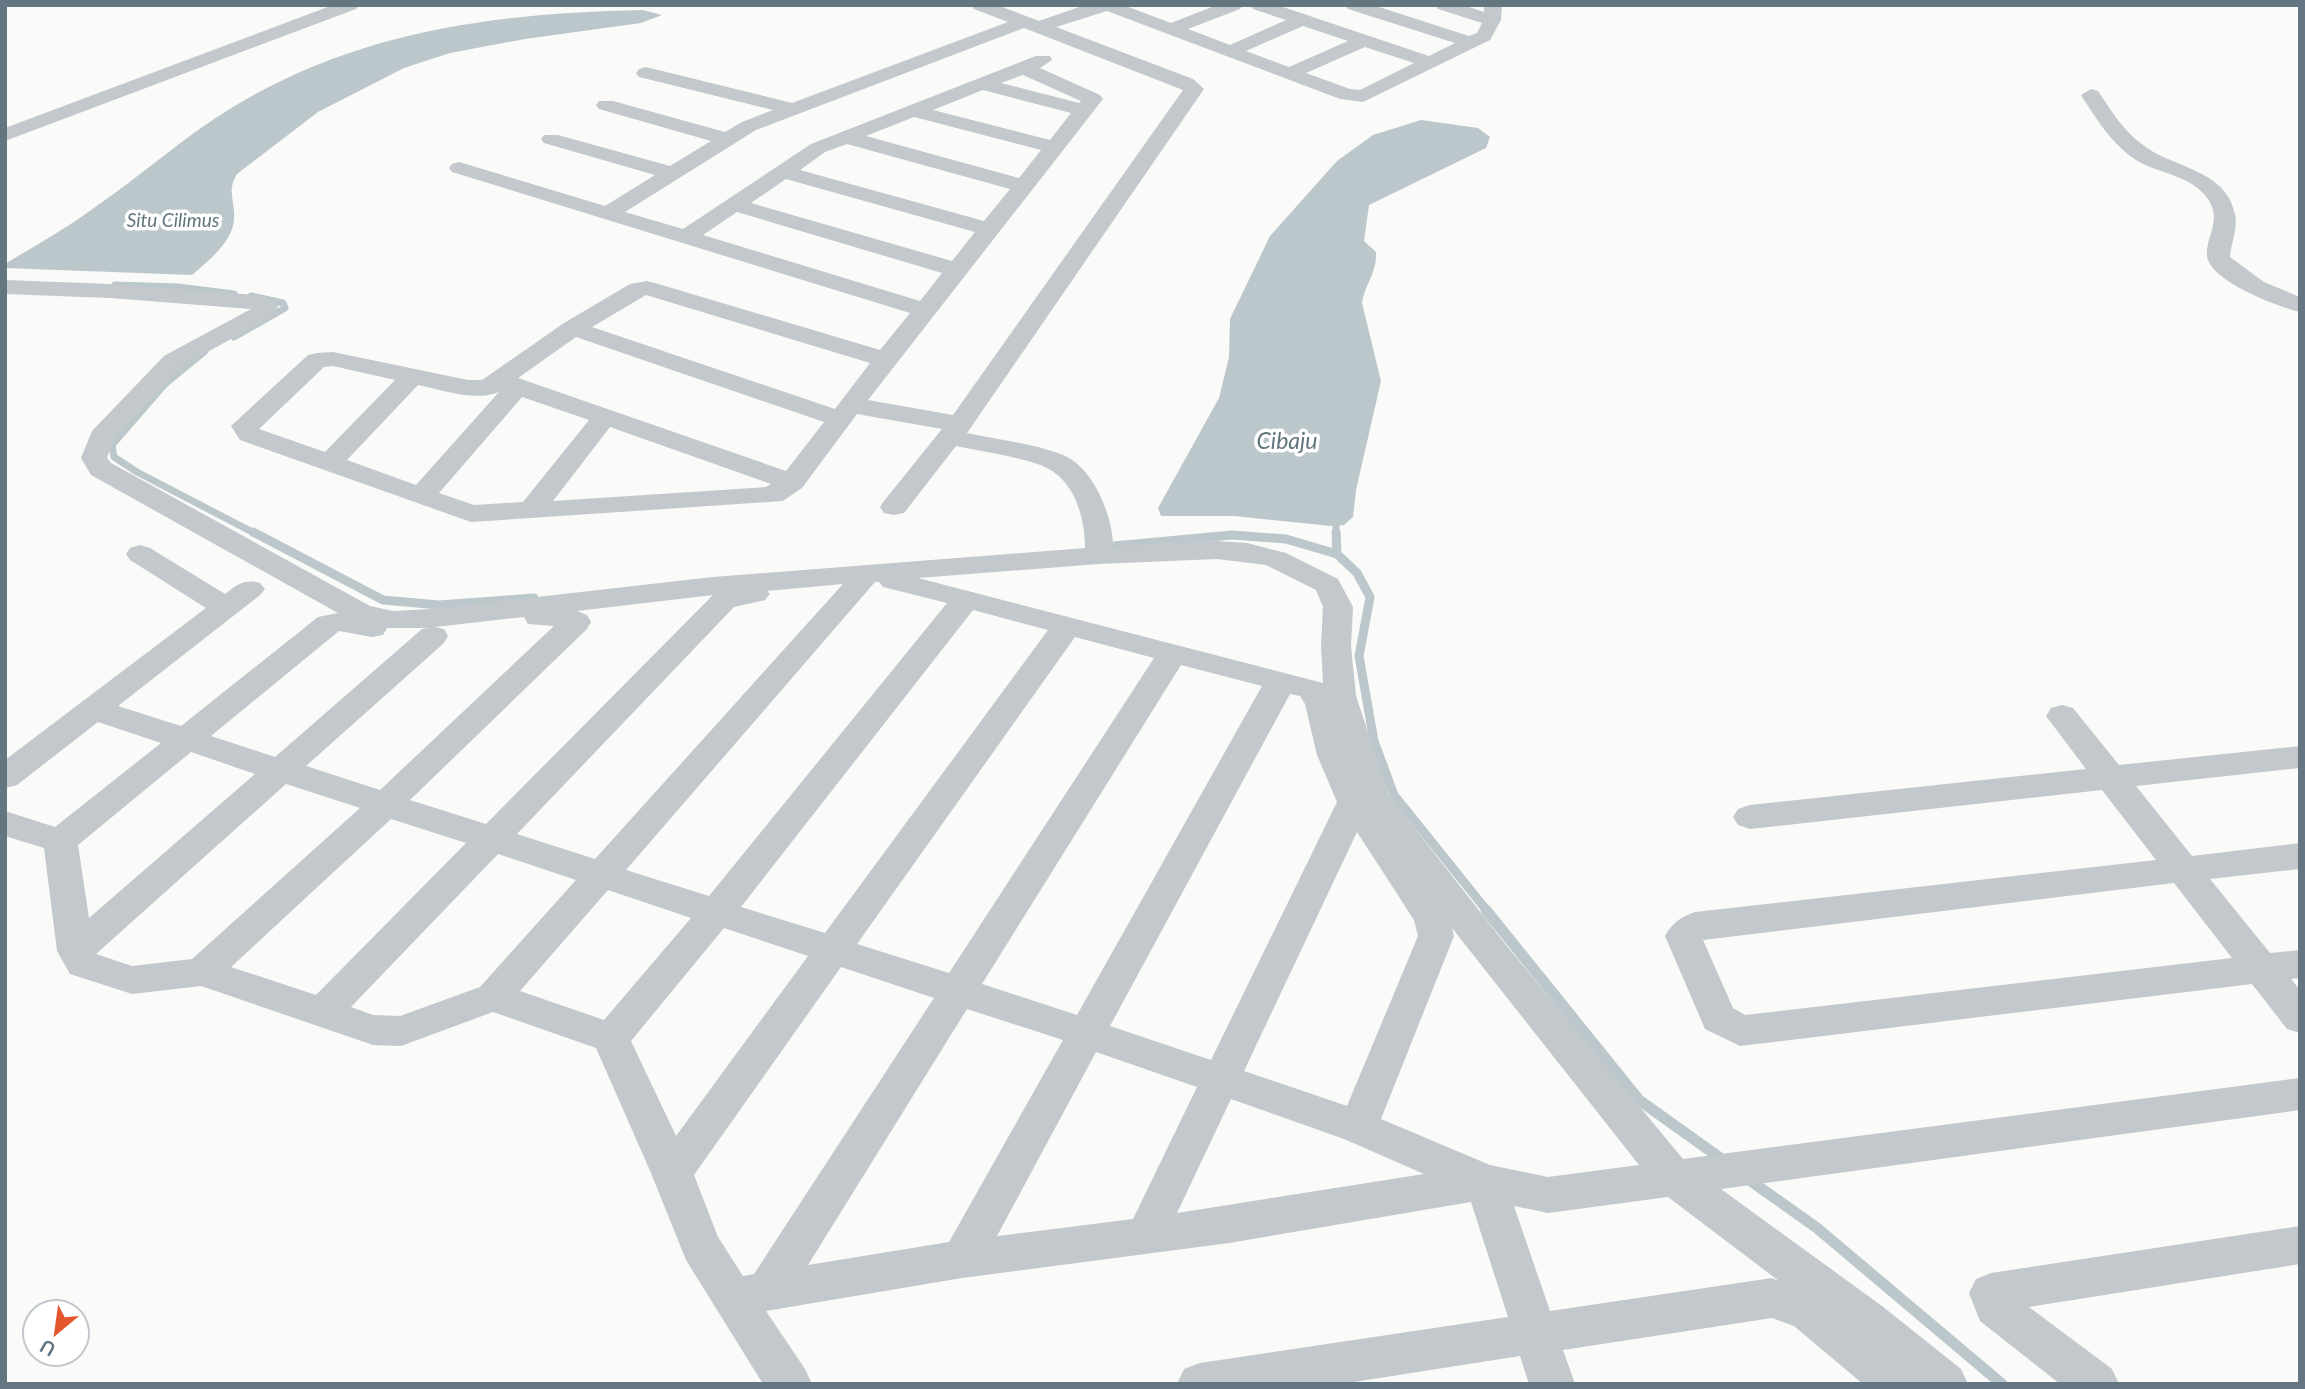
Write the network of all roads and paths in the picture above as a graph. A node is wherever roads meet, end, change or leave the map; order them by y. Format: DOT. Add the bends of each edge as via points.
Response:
graph roads {
  1 [pos="349,5"];
  2 [pos="980,5"];
  3 [pos="1234,5"];
  4 [pos="1259,5"];
  5 [pos="1354,5"];
  6 [pos="1444,5"];
  7 [pos="1492,13"];
  8 [pos="1303,19"];
  9 [pos="1032,25"];
  10 [pos="1172,29"];
  11 [pos="1366,40"];
  12 [pos="1472,43"];
  13 [pos="1084,44"];
  14 [pos="1231,51"];
  15 [pos="1431,63"];
  16 [pos="1024,68"];
  17 [pos="1291,72"];
  18 [pos="646,73"];
  19 [pos="982,84"];
  20 [pos="2091,95"];
  21 [pos="606,106"];
  22 [pos="792,109"];
  23 [pos="914,111"];
  24 [pos="1084,111"];
  25 [pos="5,135"];
  26 [pos="845,137"];
  27 [pos="551,139"];
  28 [pos="726,139"];
  29 [pos="1053,147"];
  30 [pos="459,168"];
  31 [pos="782,171"];
  32 [pos="671,173"];
  33 [pos="1022,186"];
  34 [pos="733,204"];
  35 [pos="610,212"];
  36 [pos="988,229"];
  37 [pos="686,237"];
  38 [pos="957,270"];
  39 [pos="5,287"];
  40 [pos="2300,304"];
  41 [pos="924,310"];
  42 [pos="573,328"];
  43 [pos="885,360"];
  44 [pos="412,377"];
  45 [pos="508,383"];
  46 [pos="846,412"];
  47 [pos="604,417"];
  48 [pos="955,431"];
  49 [pos="331,462"];
  50 [pos="792,482"];
  51 [pos="422,495"];
  52 [pos="894,507"];
  53 [pos="531,509"];
  54 [pos="1099,541"];
  55 [pos="140,554"];
  56 [pos="861,582"];
  57 [pos="966,599"];
  58 [pos="1067,626"];
  59 [pos="433,636"];
  60 [pos="1172,654"];
  61 [pos="1281,681"];
  62 [pos="93,709"];
  63 [pos="2062,716"];
  64 [pos="188,739"];
  65 [pos="2300,757"];
  66 [pos="282,770"];
  67 [pos="5,777"];
  68 [pos="2110,778"];
  69 [pos="1354,802"];
  70 [pos="387,803"];
  71 [pos="1750,817"];
  72 [pos="5,823"];
  73 [pos="493,837"];
  74 [pos="60,841"];
  75 [pos="2300,856"];
  76 [pos="2183,870"];
  77 [pos="603,873"];
  78 [pos="718,912"];
  79 [pos="834,948"];
  80 [pos="75,951"];
  81 [pos="2300,964"];
  82 [pos="2261,969"];
  83 [pos="202,972"];
  84 [pos="959,990"];
  85 [pos="493,997"];
  86 [pos="322,1013"];
  87 [pos="2300,1018"];
  88 [pos="1087,1033"];
  89 [pos="611,1038"];
  90 [pos="1221,1079"];
  91 [pos="2300,1094"];
  92 [pos="1358,1127"];
  93 [pos="672,1173"];
  94 [pos="1687,1176"];
  95 [pos="1485,1182"];
  96 [pos="1145,1237"];
  97 [pos="2300,1245"];
  98 [pos="962,1259"];
  99 [pos="750,1294"];
  100 [pos="1535,1335"];
  101 [pos="789,1384"];
  102 [pos="1200,1384"];
  103 [pos="1552,1384"];
  104 [pos="1897,1384"];
  105 [pos="1945,1384"];
  106 [pos="2096,1384"];
  1 -- 25 [label="street"];
  2 -- 9 [label="street"];
  3 -- 10 [label="street"];
  4 -- 8 [label="street"];
  5 -- 12 [label="street"];
  6 -- 7 [label="street"];
  7 -- 12 [label="street" via="1485,36"];
  8 -- 11 [label="street"];
  8 -- 14 [label="street"];
  9 -- 10 [label="street" via="1109,6"];
  9 -- 13 [label="street"];
  9 -- 22 [label="street"];
  10 -- 14 [label="street"];
  11 -- 15 [label="street"];
  11 -- 17 [label="street"];
  12 -- 15 [label="street"];
  13 -- 16 [label="street"];
  13 -- 48 [label="street" via="1194,89"];
  14 -- 17 [label="street"];
  15 -- 17 [label="street" via="1363,96 1347,95"];
  16 -- 19 [label="street"];
  16 -- 24 [label="street" via="1093,99"];
  18 -- 22 [label="street"];
  19 -- 23 [label="street"];
  19 -- 24 [label="street"];
  20 -- 40 [label="street" via="2116,134 2148,158 2198,177 2210,189 2224,214 2218,260 2231,273 2251,286"];
  21 -- 28 [label="street"];
  22 -- 28 [label="street"];
  23 -- 26 [label="street"];
  23 -- 29 [label="street"];
  24 -- 29 [label="street"];
  26 -- 31 [label="street"];
  26 -- 33 [label="street"];
  27 -- 32 [label="street"];
  28 -- 32 [label="street"];
  29 -- 33 [label="street"];
  30 -- 35 [label="street"];
  31 -- 34 [label="street"];
  31 -- 36 [label="street"];
  32 -- 35 [label="street"];
  33 -- 36 [label="street"];
  34 -- 37 [label="street"];
  34 -- 38 [label="street"];
  35 -- 37 [label="street"];
  36 -- 38 [label="street"];
  37 -- 41 [label="street"];
  38 -- 41 [label="street"];
  39 -- 54 [label="street" via="194,296 266,306 265,311 173,361 101,437 94,458 101,469 360,613 393,620 432,618"];
  41 -- 43 [label="street"];
  42 -- 43 [label="street" via="638,289 648,288"];
  42 -- 45 [label="street"];
  42 -- 46 [label="street"];
  43 -- 46 [label="street"];
  44 -- 45 [label="street" via="468,388"];
  44 -- 49 [label="street"];
  44 -- 49 [label="street" via="332,359 317,360 244,426 249,434"];
  45 -- 47 [label="street"];
  45 -- 51 [label="street"];
  46 -- 48 [label="street"];
  46 -- 50 [label="street"];
  47 -- 50 [label="street"];
  47 -- 53 [label="street"];
  48 -- 52 [label="street"];
  48 -- 54 [label="street" via="1055,461 1089,499"];
  49 -- 51 [label="street"];
  50 -- 53 [label="street" via="773,495"];
  51 -- 53 [label="street" via="471,514"];
  54 -- 94 [label="street" via="1247,552 1276,559 1328,585 1338,607 1340,696 1373,798 1493,955"];
  55 -- 62 [label="street" via="238,598"];
  56 -- 57 [label="street" via="884,579"];
  56 -- 73 [label="street" via="724,601"];
  56 -- 77 [label="street"];
  57 -- 58 [label="street"];
  57 -- 78 [label="street"];
  58 -- 60 [label="street"];
  58 -- 79 [label="street"];
  59 -- 64 [label="street" via="343,621 329,624"];
  59 -- 66 [label="street"];
  59 -- 70 [label="street" via="469,621 564,616 576,622"];
  60 -- 61 [label="street"];
  60 -- 84 [label="street"];
  61 -- 69 [label="street" via="1311,689 1321,703 1334,755"];
  61 -- 88 [label="street"];
  62 -- 64 [label="street"];
  62 -- 67 [label="street"];
  63 -- 68 [label="street"];
  64 -- 66 [label="street"];
  64 -- 74 [label="street"];
  65 -- 68 [label="street"];
  66 -- 70 [label="street"];
  66 -- 80 [label="street"];
  68 -- 71 [label="street"];
  68 -- 76 [label="street"];
  69 -- 90 [label="street"];
  69 -- 92 [label="street" via="1433,918 1436,936"];
  70 -- 73 [label="street"];
  70 -- 83 [label="street"];
  72 -- 74 [label="street"];
  73 -- 77 [label="street"];
  73 -- 86 [label="street"];
  74 -- 80 [label="street"];
  75 -- 76 [label="street"];
  76 -- 82 [label="street"];
  76 -- 82 [label="street" via="1695,926 1683,936 1718,1018 1740,1031"];
  77 -- 78 [label="street"];
  77 -- 85 [label="street"];
  78 -- 79 [label="street"];
  78 -- 89 [label="street"];
  79 -- 84 [label="street"];
  79 -- 93 [label="street"];
  80 -- 83 [label="street" via="83,964 132,980"];
  81 -- 82 [label="street"];
  82 -- 87 [label="street"];
  83 -- 86 [label="street"];
  84 -- 88 [label="street"];
  84 -- 99 [label="street"];
  85 -- 86 [label="street" via="401,1031 373,1030"];
  85 -- 89 [label="street"];
  88 -- 90 [label="street"];
  88 -- 98 [label="street"];
  89 -- 93 [label="street"];
  90 -- 92 [label="street"];
  90 -- 96 [label="street"];
  91 -- 94 [label="street"];
  92 -- 95 [label="street"];
  93 -- 99 [label="street" via="701,1247"];
  94 -- 95 [label="street" via="1548,1195"];
  94 -- 105 [label="street"];
  95 -- 96 [label="street"];
  95 -- 100 [label="street"];
  96 -- 98 [label="street"];
  97 -- 106 [label="street" via="1991,1293 1995,1307"];
  98 -- 99 [label="street"];
  99 -- 101 [label="street"];
  100 -- 102 [label="street"];
  100 -- 103 [label="street"];
  100 -- 104 [label="street" via="1772,1298 1809,1311"];
}
